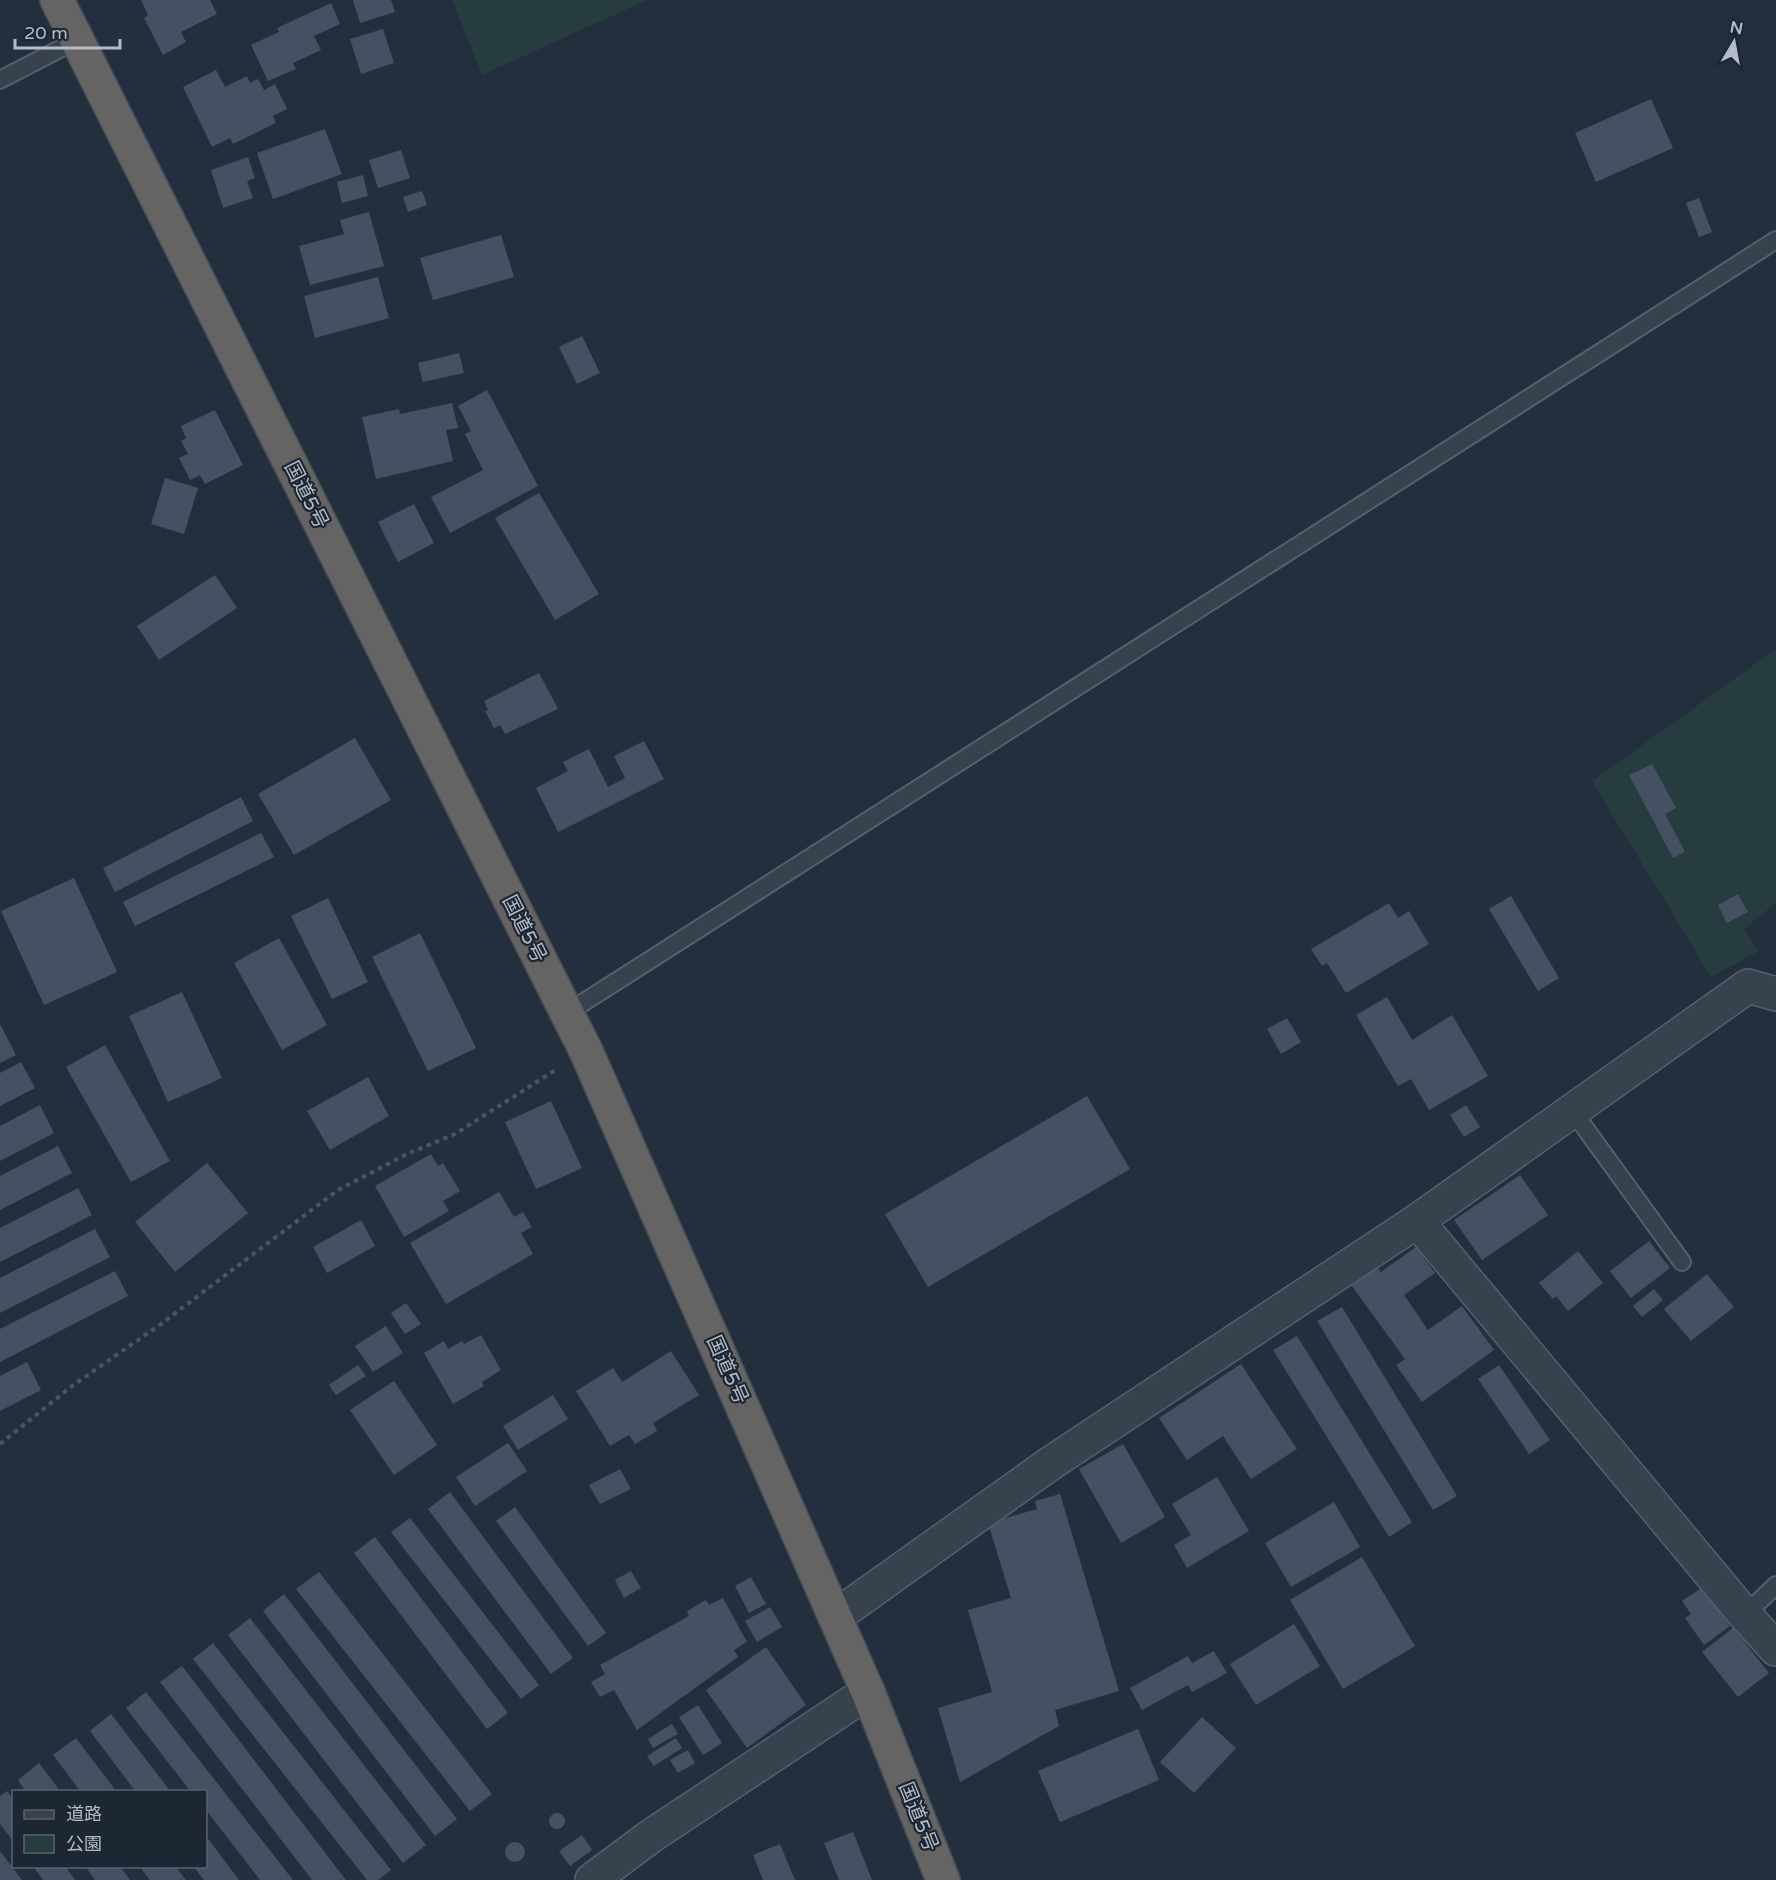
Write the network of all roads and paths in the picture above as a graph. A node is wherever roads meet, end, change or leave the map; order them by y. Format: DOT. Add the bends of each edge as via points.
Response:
graph roads {
  1 [pos="57,0"];
  2 [pos="77,40"];
  3 [pos="0,80"];
  4 [pos="1776,240"];
  5 [pos="1776,994"];
  6 [pos="567,1013"];
  7 [pos="586,1051"];
  8 [pos="1572,1110"];
  9 [pos="1417,1221"];
  10 [pos="1682,1262"];
  11 [pos="0,1444"];
  12 [pos="1776,1585"];
  13 [pos="1745,1615"];
  14 [pos="835,1617"];
  15 [pos="1776,1649"];
  16 [pos="868,1692"];
  17 [pos="592,1880"];
  18 [pos="943,1880"];
  1 -- 2 [label="highway, 国道5号"];
  2 -- 3 [label="lane"];
  2 -- 6 [label="highway, 国道5号"];
  4 -- 6 [label="lane"];
  5 -- 8 [label="street" via="1748,986"];
  6 -- 7 [label="highway, 国道5号"];
  7 -- 11 [label="path" via="454,1134 338,1190 72,1386"];
  7 -- 14 [label="highway, 国道5号"];
  8 -- 9 [label="street"];
  8 -- 10 [label="lane"];
  9 -- 13 [label="street"];
  9 -- 14 [label="street" via="1051,1463"];
  12 -- 13 [label="lane"];
  13 -- 15 [label="street"];
  14 -- 16 [label="highway, 国道5号"];
  16 -- 17 [label="street" via="651,1836"];
  16 -- 18 [label="highway, 国道5号"];
}
